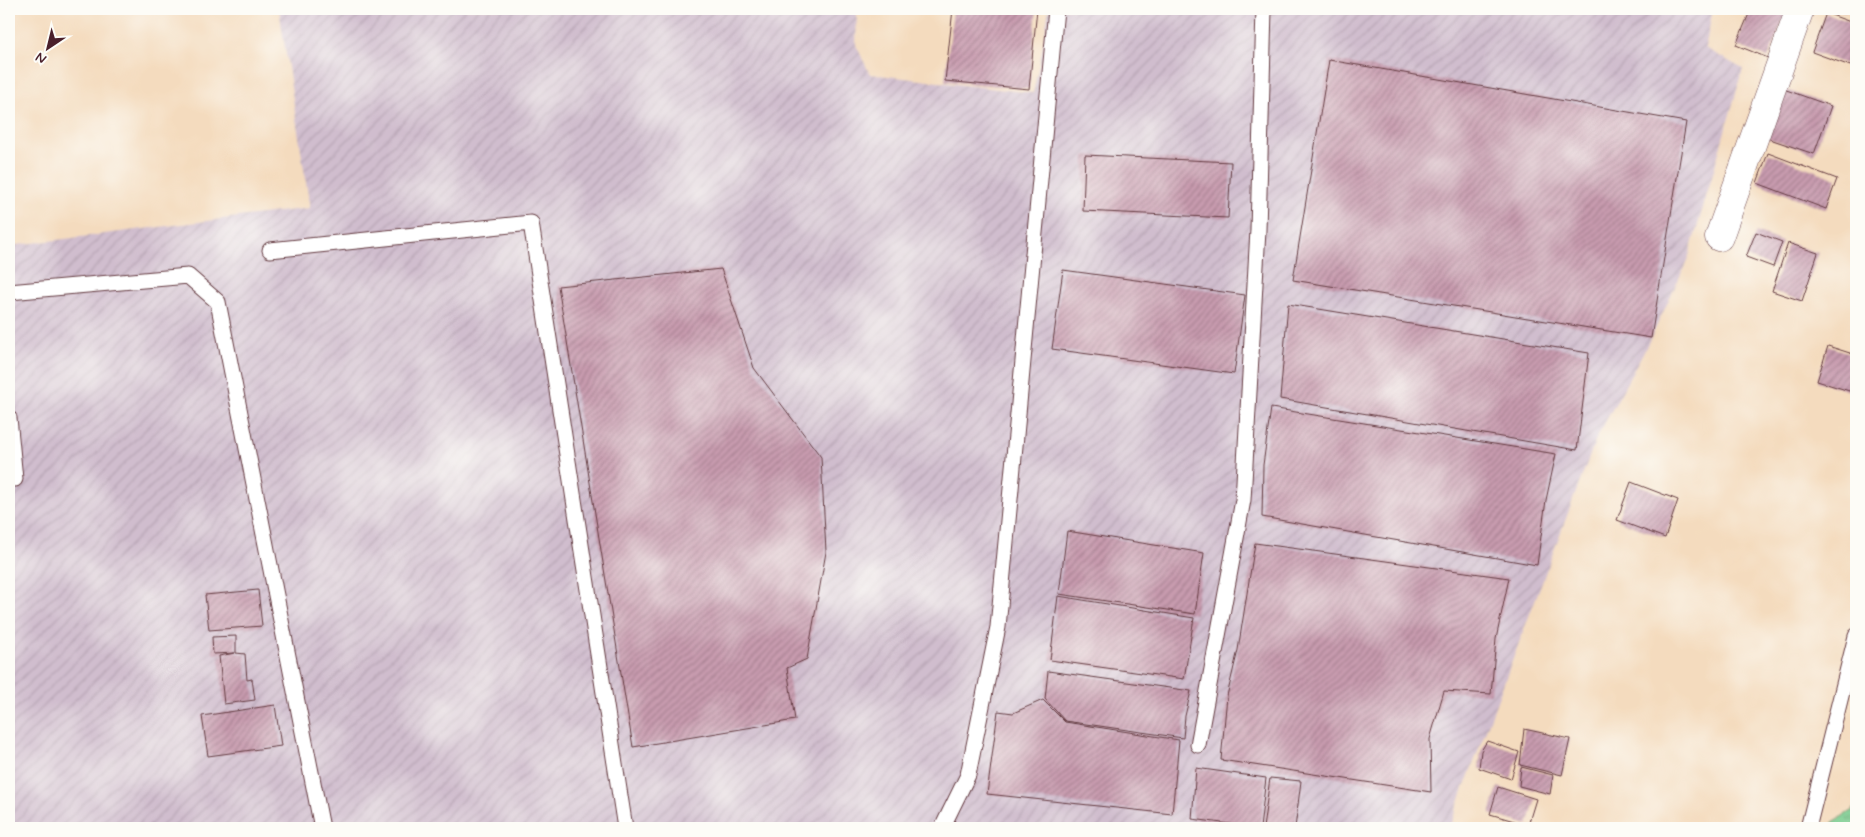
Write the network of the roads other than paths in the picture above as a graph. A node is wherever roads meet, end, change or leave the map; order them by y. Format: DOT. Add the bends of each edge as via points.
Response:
graph roads {
  1 [pos="1056,9"];
  2 [pos="1264,9"];
  3 [pos="1800,9"];
  4 [pos="1719,237"];
  5 [pos="270,250"];
  6 [pos="9,292"];
  7 [pos="9,418"];
  8 [pos="15,479"];
  9 [pos="1856,636"];
  10 [pos="1198,745"];
  11 [pos="322,828"];
  12 [pos="625,828"];
  13 [pos="942,828"];
  14 [pos="1808,828"];
  1 -- 13 [label="lane" via="998,627 968,775"];
  2 -- 10 [label="lane" via="1258,230 1243,500"];
  3 -- 4 [label="street"];
  5 -- 12 [label="lane" via="531,223"];
  6 -- 11 [label="lane" via="188,276 218,302"];
  7 -- 8 [label="lane"];
  9 -- 14 [label="lane"];
}
